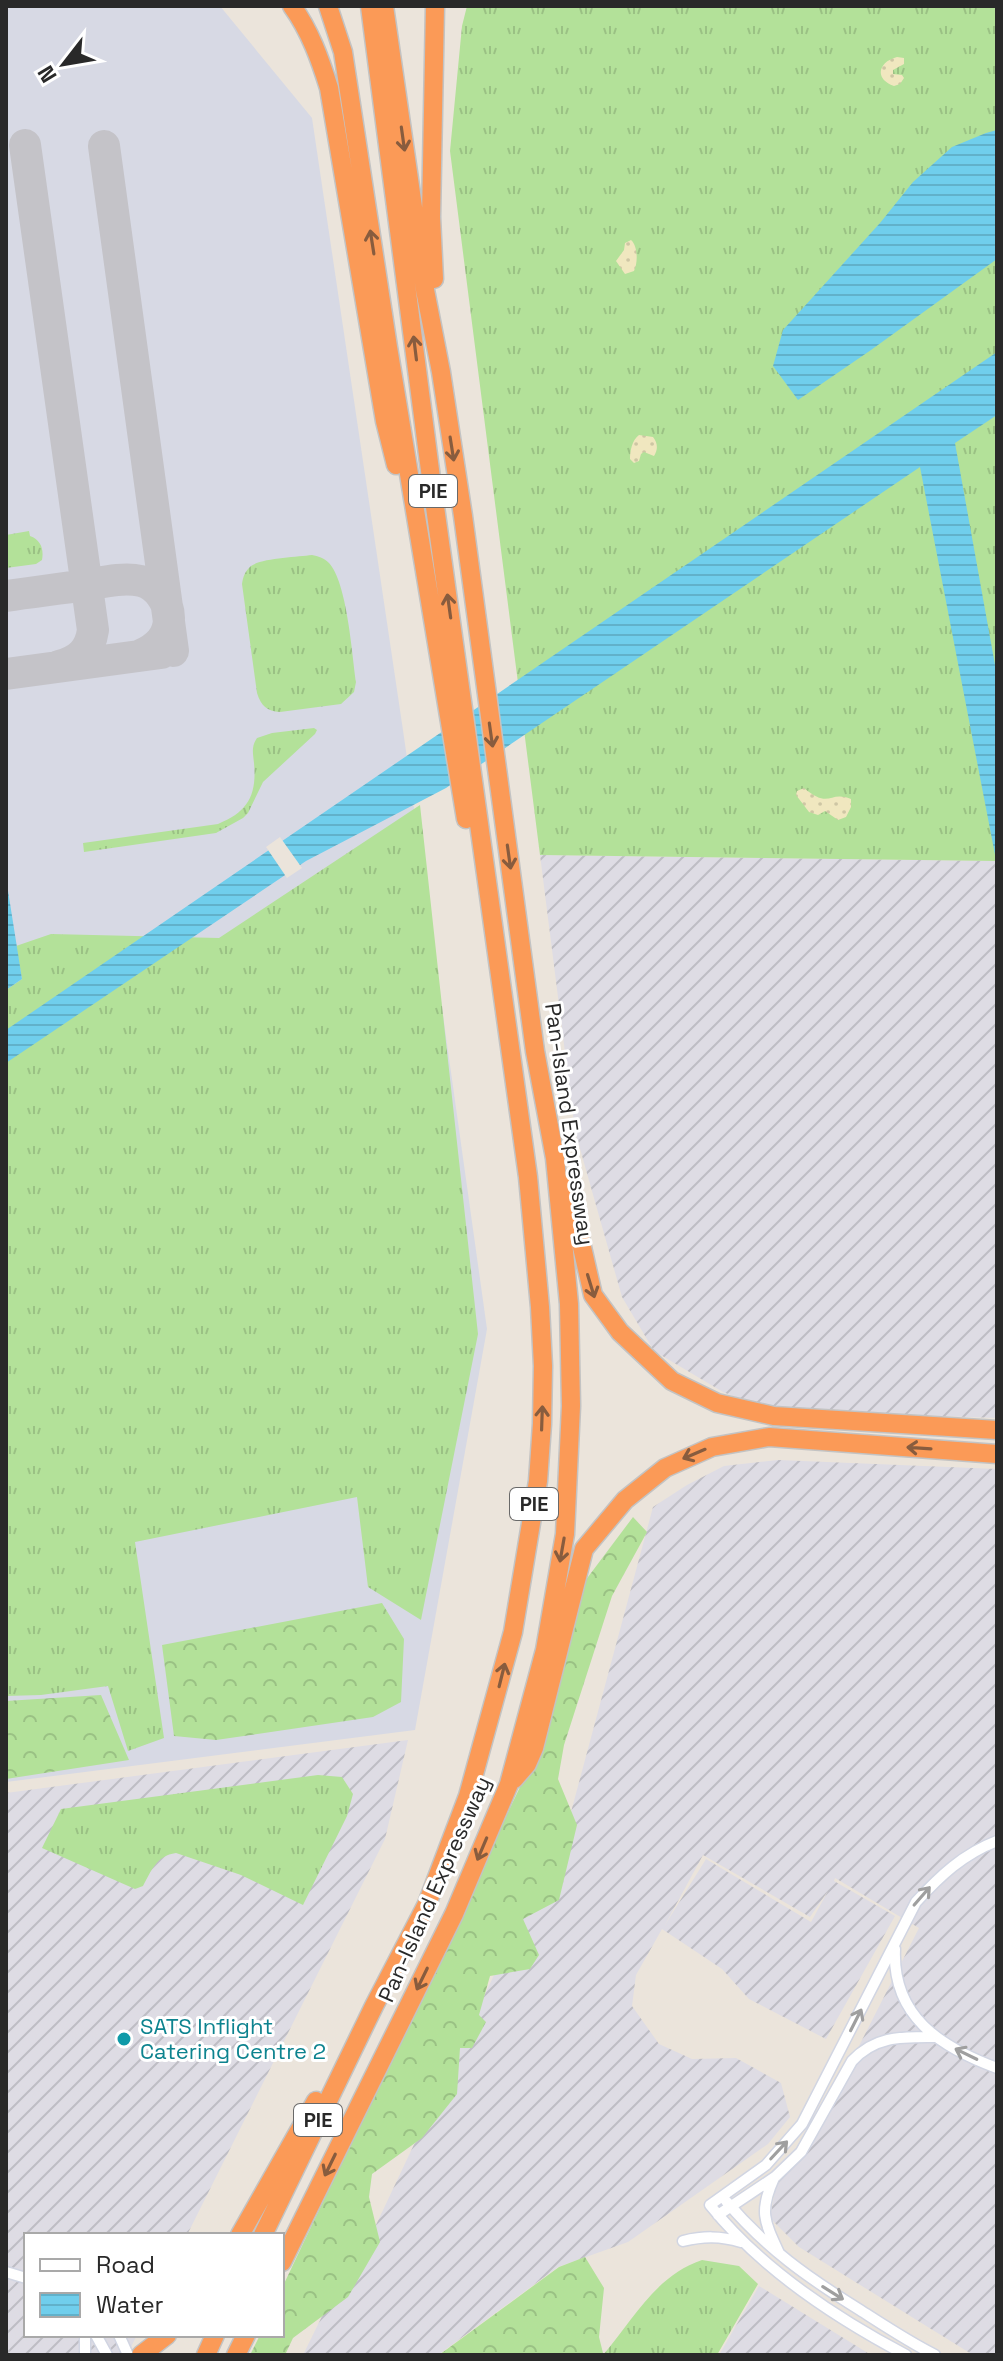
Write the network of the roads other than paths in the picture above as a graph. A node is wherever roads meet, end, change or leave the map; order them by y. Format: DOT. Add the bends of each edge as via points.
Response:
graph roads {
  1 [pos="292,6"];
  2 [pos="328,6"];
  3 [pos="370,6"];
  4 [pos="384,6"];
  5 [pos="435,6"];
  6 [pos="441,372"];
  7 [pos="426,580"];
  8 [pos="456,709"];
  9 [pos="555,1158"];
  10 [pos="997,1430"];
  11 [pos="997,1454"];
  12 [pos="509,1784"];
  13 [pos="997,1841"];
  14 [pos="896,1943"];
  15 [pos="374,2006"];
  16 [pos="936,2037"];
  17 [pos="997,2068"];
  18 [pos="775,2177"];
  19 [pos="722,2197"];
  20 [pos="730,2206"];
  21 [pos="718,2215"];
  22 [pos="241,2233"];
  23 [pos="264,2233"];
  24 [pos="683,2241"];
  25 [pos="743,2242"];
  26 [pos="284,2258"];
  27 [pos="782,2258"];
  28 [pos="97,2337"];
  29 [pos="164,2337"];
  30 [pos="245,2337"];
  31 [pos="107,2355"];
  32 [pos="141,2355"];
  33 [pos="236,2355"];
  34 [pos="906,2355"];
  35 [pos="935,2355"];
  1 -- 7 [label="highway" via="329,88 385,421"];
  7 -- 2 [label="highway, one-way" via="343,52"];
  8 -- 3 [label="highway, PIE, one-way"];
  4 -- 6 [label="highway, PIE, one-way"];
  5 -- 6 [label="highway" via="431,217"];
  6 -- 9 [label="highway, Pan-Island Expressway / PIE, one-way" via="535,1051"];
  7 -- 8 [label="highway"];
  15 -- 8 [label="highway, Pan-Island Expressway / PIE, one-way" via="427,1904 482,1750 513,1632 542,1424 536,1252 524,1148"];
  9 -- 10 [label="highway, one-way" via="567,1182 593,1295 620,1332 672,1381 717,1403 774,1416"];
  9 -- 12 [label="highway, Pan-Island Expressway / PIE, one-way" via="569,1304 565,1534 545,1650"];
  11 -- 12 [label="highway, one-way" via="769,1437 712,1447 665,1468 625,1500 584,1549 534,1748"];
  12 -- 26 [label="highway, Pan-Island Expressway / PIE, one-way" via="454,1914"];
  14 -- 13 [label="street, one-way" via="916,1902 944,1873"];
  14 -- 16 [label="street" via="899,1988 921,2025"];
  19 -- 14 [label="street, one-way" via="766,2165 802,2124"];
  15 -- 22 [label="highway"];
  15 -- 23 [label="highway, Pan-Island Expressway / PIE"];
  17 -- 16 [label="street, one-way"];
  16 -- 18 [label="street" via="907,2037 862,2050 801,2152"];
  18 -- 20 [label="street"];
  18 -- 27 [label="street" via="764,2212"];
  19 -- 20 [label="street"];
  19 -- 21 [label="street" via="710,2205"];
  20 -- 21 [label="street"];
  20 -- 27 [label="street"];
  21 -- 25 [label="street"];
  24 -- 25 [label="street" via="716,2236"];
  25 -- 34 [label="street" via="807,2294"];
  27 -- 35 [label="street, one-way"];
  28 -- 31 [label="street"];
  29 -- 32 [label="highway"];
  30 -- 33 [label="highway"];
}
